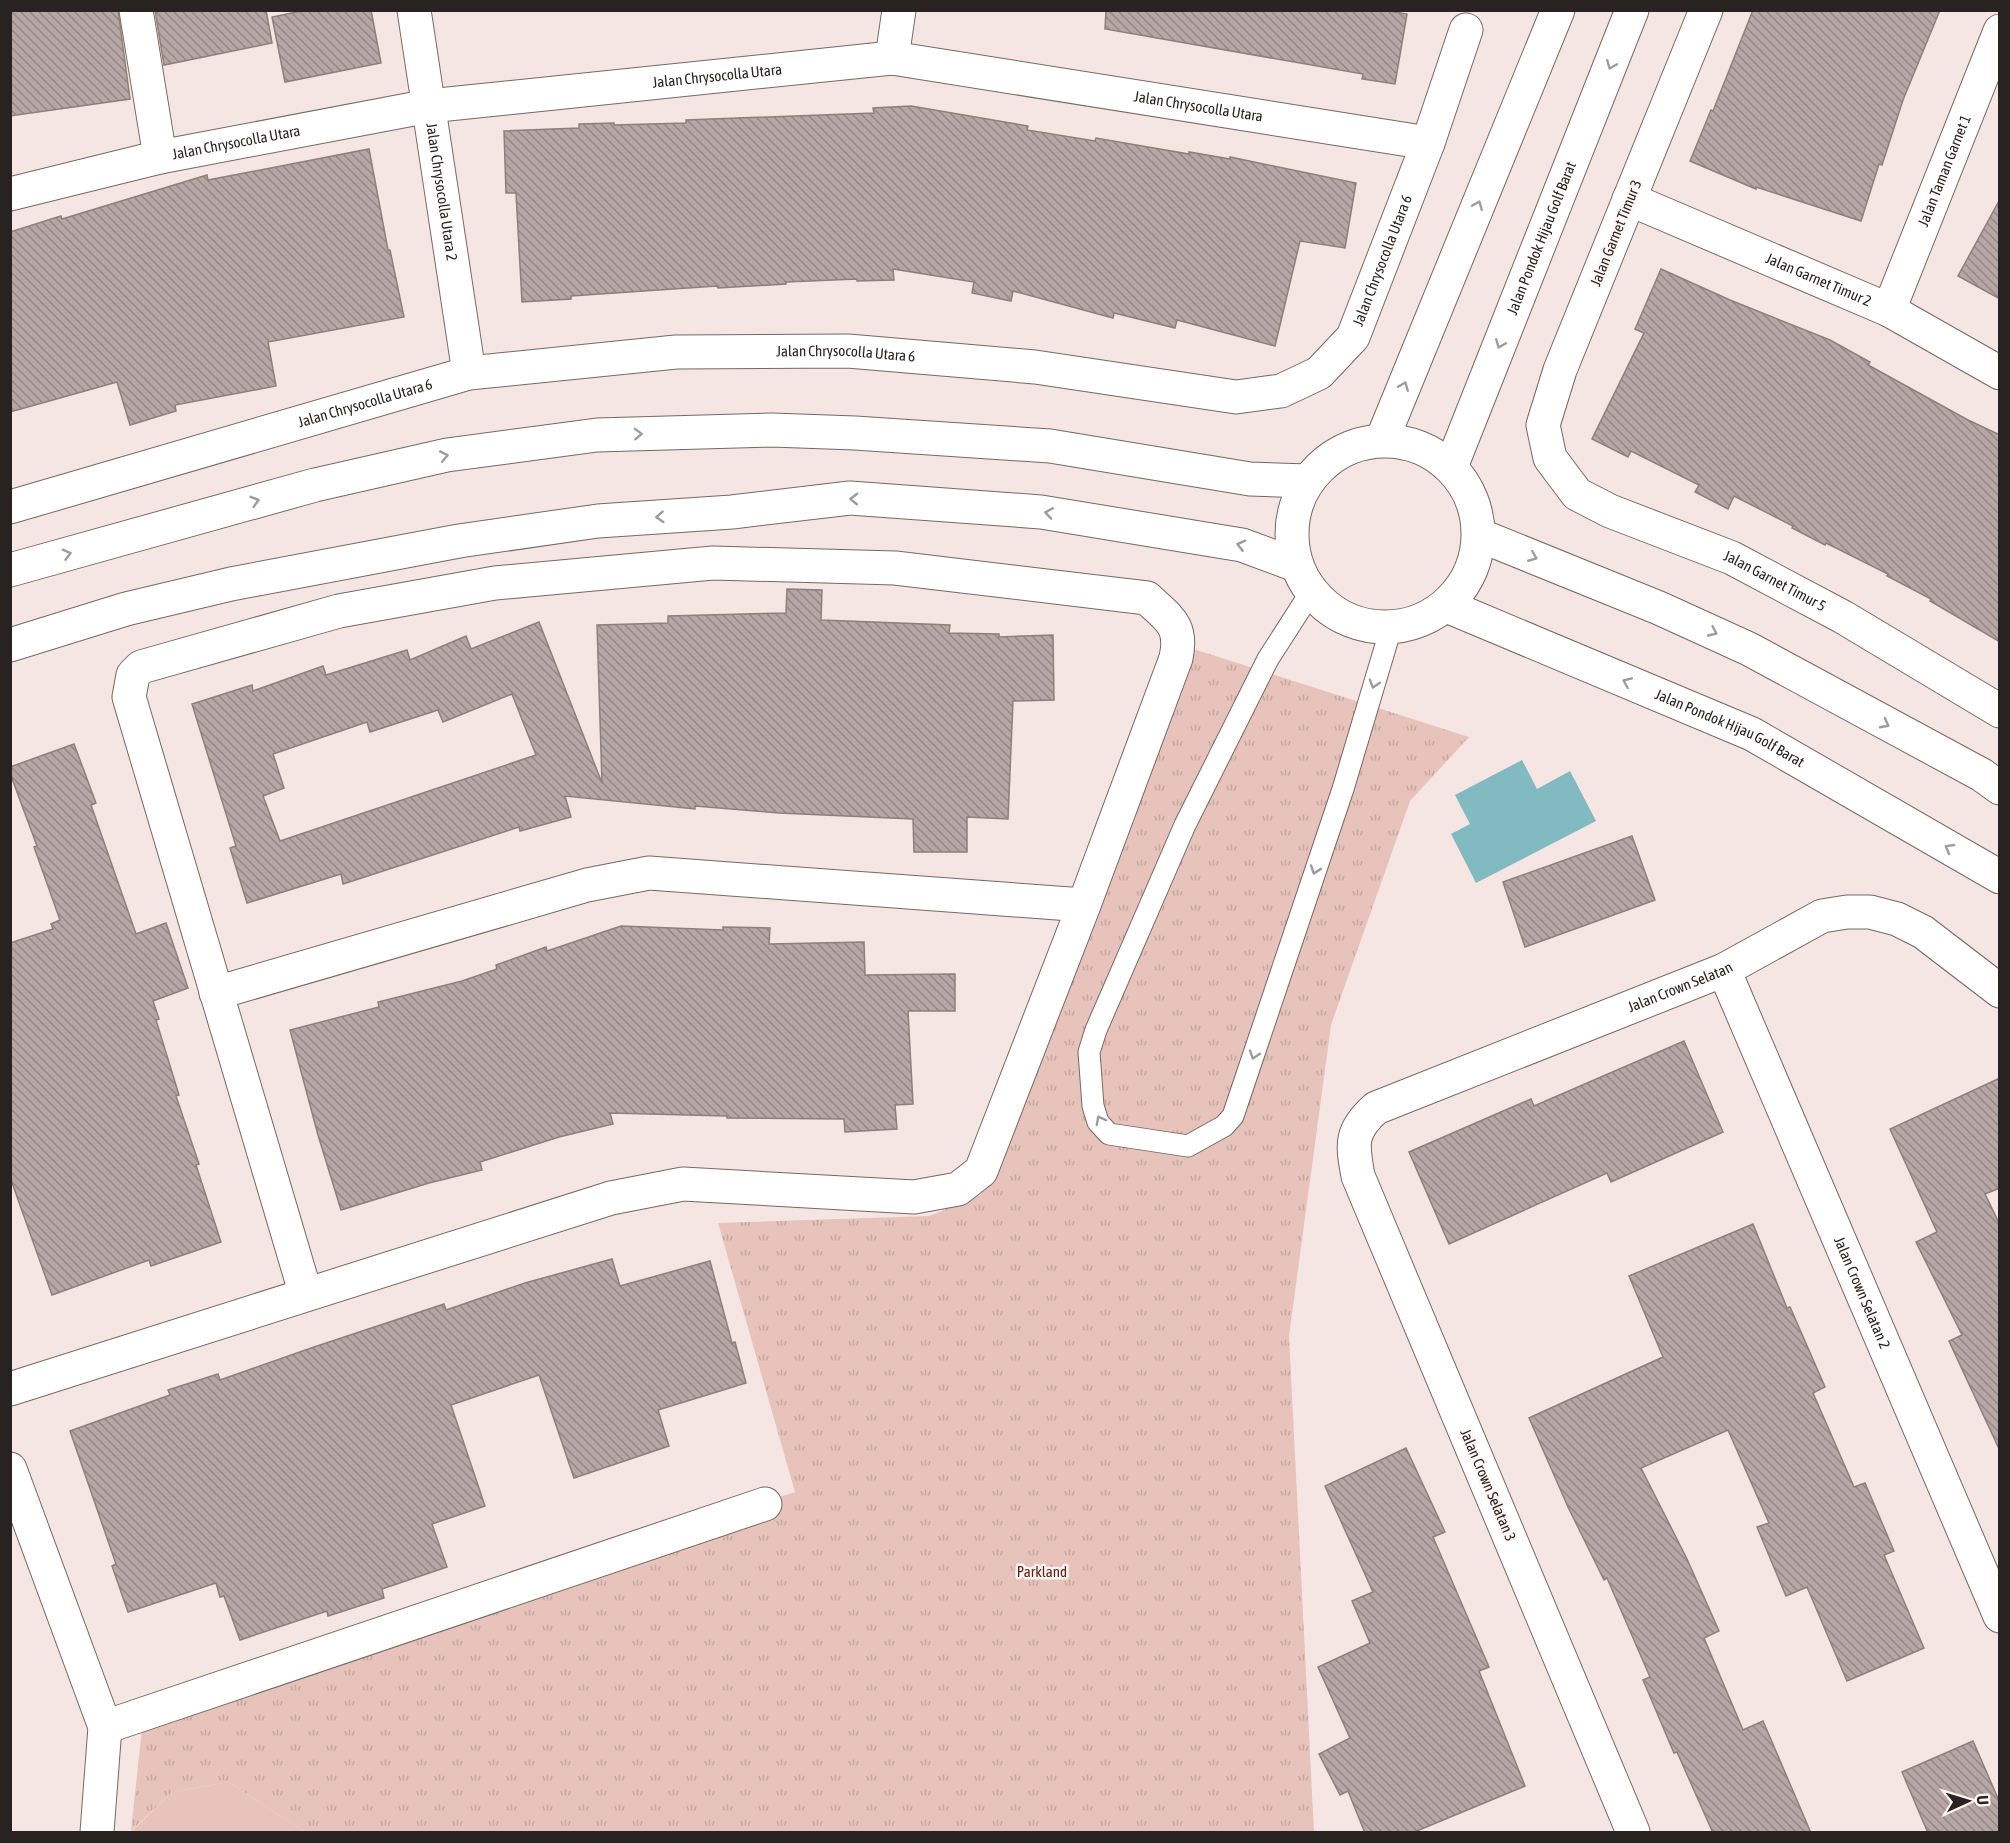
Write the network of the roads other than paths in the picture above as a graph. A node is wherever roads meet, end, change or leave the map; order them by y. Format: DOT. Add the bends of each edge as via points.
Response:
graph roads {
  1 [pos="136,10"];
  2 [pos="414,10"];
  3 [pos="899,10"];
  4 [pos="1558,10"];
  5 [pos="1632,10"];
  6 [pos="1706,10"];
  7 [pos="1466,30"];
  8 [pos="2000,31"];
  9 [pos="892,58"];
  10 [pos="429,106"];
  11 [pos="1428,143"];
  12 [pos="160,158"];
  13 [pos="10,194"];
  14 [pos="1629,199"];
  15 [pos="1889,310"];
  16 [pos="469,373"];
  17 [pos="2000,373"];
  18 [pos="1382,440"];
  19 [pos="1550,458"];
  20 [pos="1451,467"];
  21 [pos="1308,482"];
  22 [pos="10,507"];
  23 [pos="1479,535"];
  24 [pos="10,570"];
  25 [pos="1304,578"];
  26 [pos="1447,606"];
  27 [pos="1391,628"];
  28 [pos="10,645"];
  29 [pos="2000,711"];
  30 [pos="2000,788"];
  31 [pos="2000,877"];
  32 [pos="1084,905"];
  33 [pos="1724,970"];
  34 [pos="2000,991"];
  35 [pos="216,993"];
  36 [pos="1355,1134"];
  37 [pos="306,1295"];
  38 [pos="11,1390"];
  39 [pos="10,1469"];
  40 [pos="765,1504"];
  41 [pos="2000,1616"];
  42 [pos="105,1727"];
  43 [pos="97,1833"];
  44 [pos="1633,1833"];
  1 -- 12 [label="street"];
  2 -- 10 [label="street, Jalan Chrysocolla Utara 2"];
  3 -- 9 [label="street"];
  18 -- 4 [label="street, one-way"];
  5 -- 20 [label="street, Jalan Pondok Hijau Golf Barat, one-way"];
  6 -- 14 [label="street, Jalan Garnet Timur 3"];
  7 -- 11 [label="street, Jalan Chrysocolla Utara 6"];
  8 -- 15 [label="street, Jalan Taman Garnet 1"];
  9 -- 10 [label="street, Jalan Chrysocolla Utara"];
  9 -- 11 [label="street, Jalan Chrysocolla Utara"];
  10 -- 12 [label="street, Jalan Chrysocolla Utara"];
  10 -- 16 [label="street, Jalan Chrysocolla Utara 2"];
  11 -- 16 [label="street, Jalan Chrysocolla Utara 6" via="1353,337 1319,373 1281,391 1236,397 1035,367 848,351 676,351"];
  12 -- 13 [label="street, Jalan Chrysocolla Utara"];
  14 -- 15 [label="street, Jalan Garnet Timur 2"];
  14 -- 19 [label="street, Jalan Garnet Timur 3" via="1560,370 1543,425"];
  15 -- 17 [label="street, Jalan Garnet Timur 2"];
  16 -- 22 [label="street, Jalan Chrysocolla Utara 6"];
  18 -- 20 [label="street" via="1407,443 1431,452"];
  18 -- 21 [label="street" via="1336,455"];
  19 -- 29 [label="street, Jalan Garnet Timur 5" via="1577,494 1610,511 1732,558 1843,617"];
  20 -- 23 [label="street" via="1476,510"];
  24 -- 21 [label="street, one-way" via="315,484 447,455 597,435 772,430 855,433 1050,446 1250,479"];
  21 -- 25 [label="street" via="1296,507 1292,536"];
  23 -- 26 [label="street" via="1475,561 1464,585"];
  23 -- 30 [label="street, one-way" via="1749,649"];
  25 -- 27 [label="street" via="1333,612 1361,626"];
  27 -- 25 [label="lane, one-way" via="1343,789 1233,1116 1224,1126 1188,1146 1109,1134 1098,1122 1093,1106 1089,1052 1096,1030 1185,825"];
  25 -- 28 [label="street, one-way" via="1242,545 1041,512 850,498 732,512 598,521 459,541 231,584 126,609"];
  26 -- 27 [label="street" via="1420,621"];
  31 -- 26 [label="street, Jalan Pondok Hijau Golf Barat, one-way" via="1752,734"];
  32 -- 35 [label="street" via="649,873 587,885"];
  32 -- 35 [label="street" via="1179,641 1173,623 1147,598 895,568 724,563 495,583 339,611 141,667 133,675 129,697"];
  32 -- 37 [label="street" via="981,1171 958,1189 914,1197 683,1184 611,1198"];
  33 -- 34 [label="street, Jalan Crown Selatan" via="1822,916 1870,912 1897,918 1923,932"];
  33 -- 36 [label="street, Jalan Crown Selatan" via="1376,1108"];
  33 -- 41 [label="street, Jalan Crown Selatan 2"];
  35 -- 37 [label="street"];
  36 -- 44 [label="street, Jalan Crown Selatan 3" via="1358,1176"];
  37 -- 38 [label="street"];
  39 -- 42 [label="street"];
  40 -- 42 [label="street"];
  42 -- 43 [label="street"];
}
